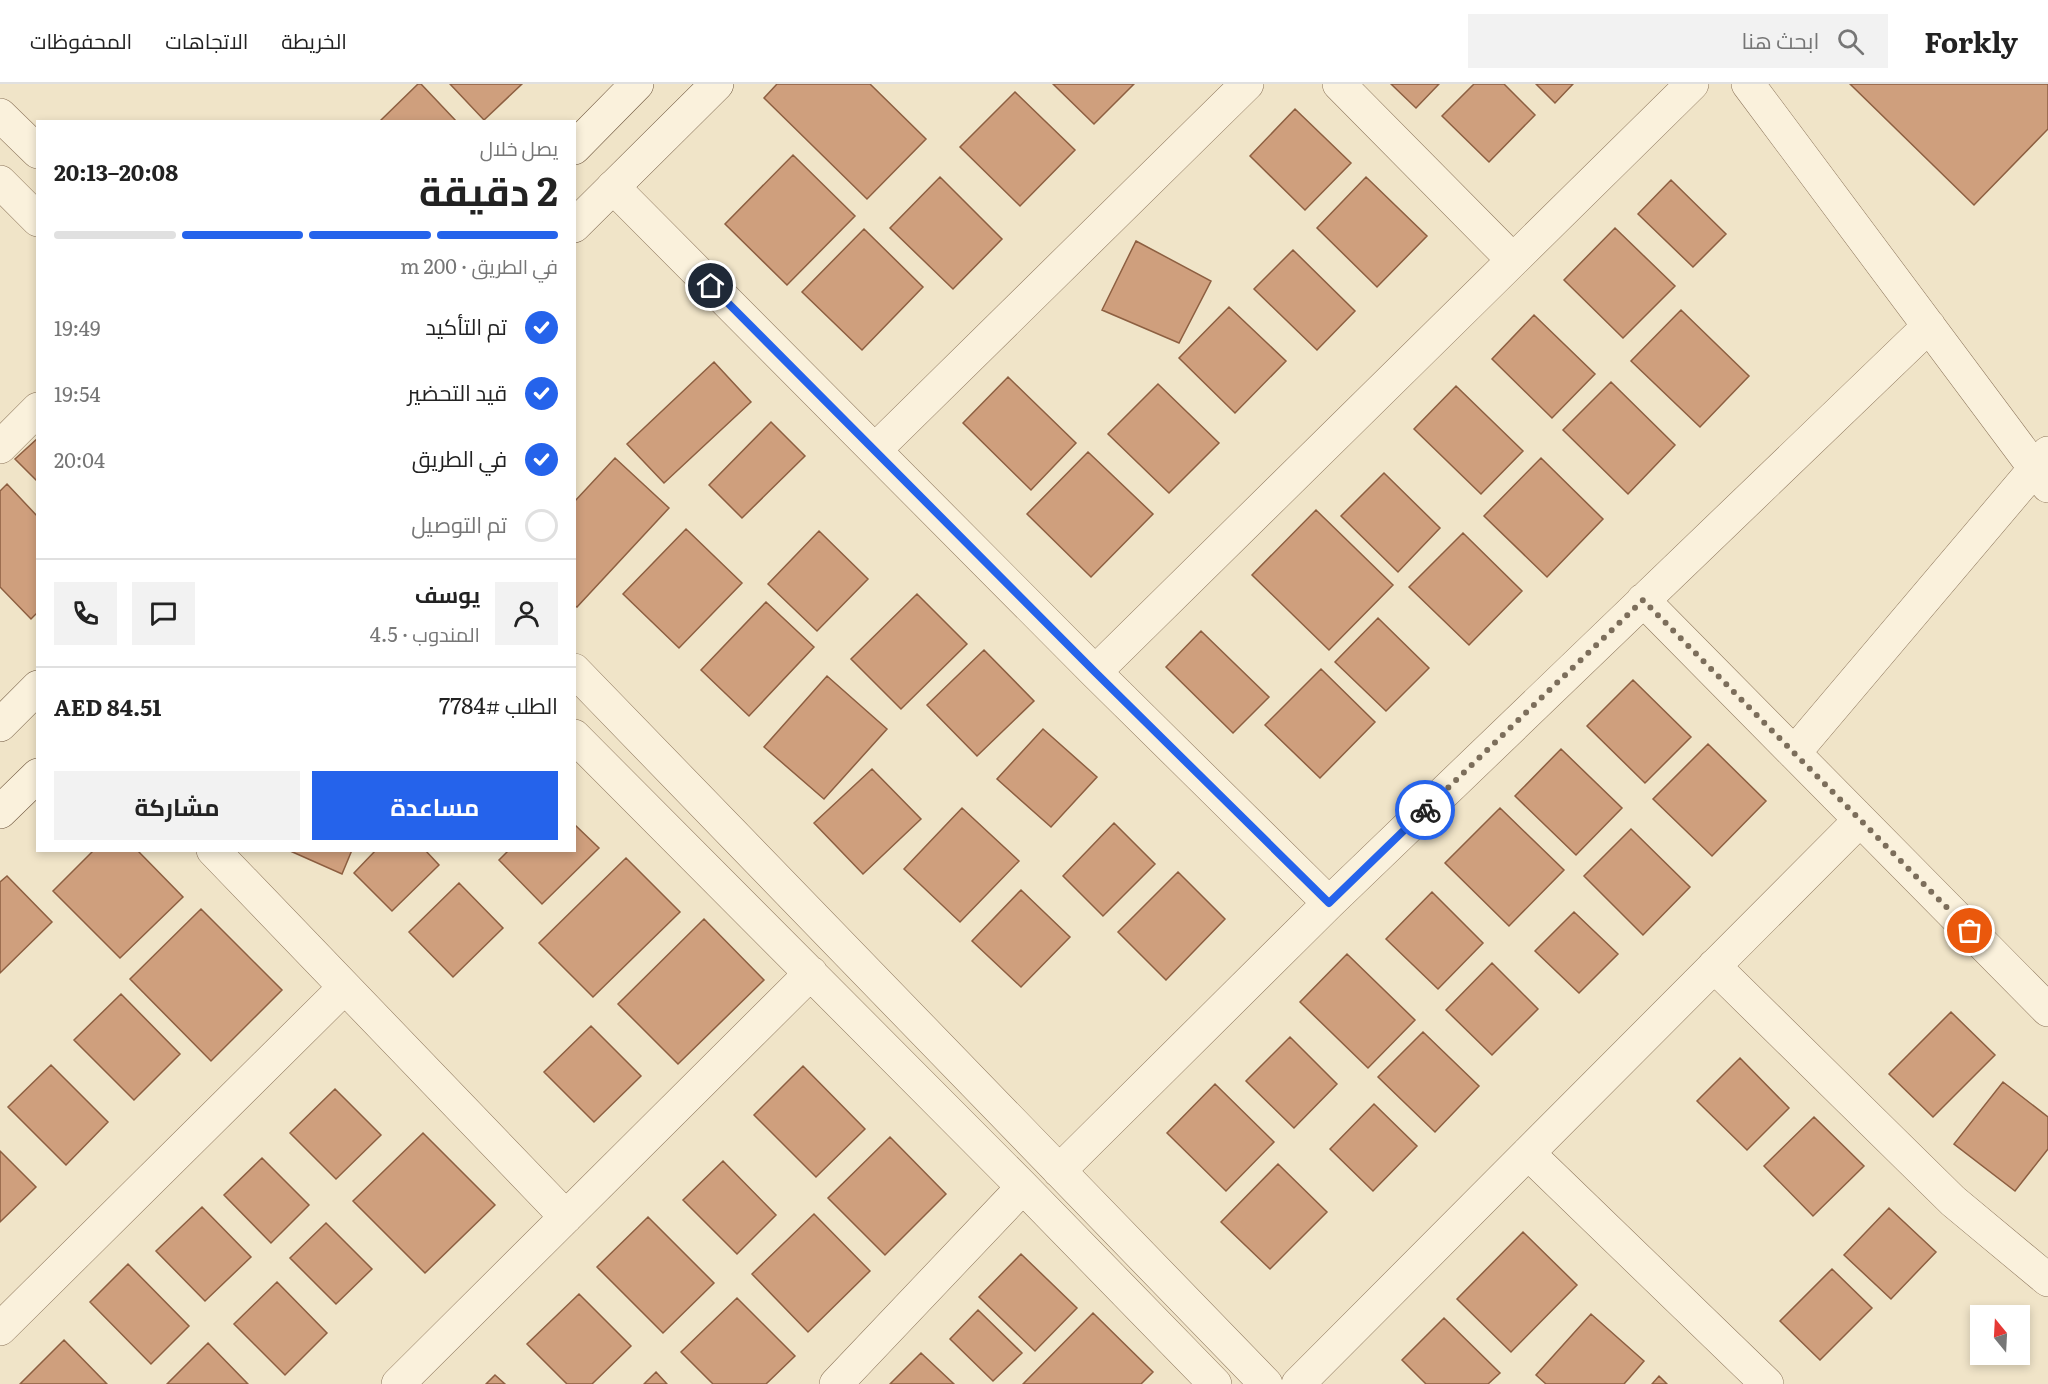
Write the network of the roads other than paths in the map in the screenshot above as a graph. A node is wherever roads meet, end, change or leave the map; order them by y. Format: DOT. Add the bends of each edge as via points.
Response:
graph roads {
  1 [pos="637,84"];
  2 [pos="717,84"];
  3 [pos="1246,84"];
  4 [pos="1339,84"];
  5 [pos="1692,84"];
  6 [pos="1748,84"];
  7 [pos="0,114"];
  8 [pos="576,146"];
  9 [pos="36,150"];
  10 [pos="0,182"];
  11 [pos="614,187"];
  12 [pos="36,218"];
  13 [pos="576,224"];
  14 [pos="1513,260"];
  15 [pos="1929,326"];
  16 [pos="36,411"];
  17 [pos="0,447"];
  18 [pos="874,450"];
  19 [pos="2044,469"];
  20 [pos="1643,600"];
  21 [pos="576,672"];
  22 [pos="1095,672"];
  23 [pos="36,689"];
  24 [pos="0,725"];
  25 [pos="576,738"];
  26 [pos="1794,753"];
  27 [pos="36,777"];
  28 [pos="0,812"];
  29 [pos="1860,820"];
  30 [pos="215,852"];
  31 [pos="1329,903"];
  32 [pos="1714,966"];
  33 [pos="811,973"];
  34 [pos="344,988"];
  35 [pos="2048,1010"];
  36 [pos="1528,1153"];
  37 [pos="1059,1171"];
  38 [pos="1023,1187"];
  39 [pos="566,1217"];
  40 [pos="2048,1280"];
  41 [pos="0,1329"];
  42 [pos="398,1384"];
  43 [pos="836,1384"];
  44 [pos="1215,1384"];
  45 [pos="1266,1384"];
  46 [pos="1298,1384"];
  47 [pos="1767,1384"];
  1 -- 8 [label="street"];
  2 -- 11 [label="street"];
  3 -- 18 [label="street"];
  4 -- 14 [label="street"];
  5 -- 14 [label="street"];
  6 -- 15 [label="street"];
  7 -- 9 [label="street"];
  10 -- 12 [label="street"];
  11 -- 13 [label="street"];
  11 -- 18 [label="street"];
  14 -- 22 [label="street"];
  15 -- 19 [label="street"];
  15 -- 20 [label="street"];
  16 -- 17 [label="street"];
  18 -- 22 [label="street"];
  19 -- 26 [label="street"];
  20 -- 26 [label="street"];
  20 -- 31 [label="street"];
  21 -- 37 [label="street"];
  22 -- 31 [label="street"];
  23 -- 24 [label="street"];
  25 -- 33 [label="street"];
  26 -- 29 [label="street"];
  27 -- 28 [label="street"];
  29 -- 32 [label="street"];
  29 -- 35 [label="street"];
  30 -- 34 [label="street"];
  31 -- 37 [label="street"];
  32 -- 36 [label="street"];
  32 -- 40 [label="street" via="1953,1201"];
  33 -- 38 [label="street"];
  33 -- 39 [label="street"];
  34 -- 39 [label="street"];
  34 -- 41 [label="street"];
  36 -- 46 [label="street"];
  36 -- 47 [label="street"];
  37 -- 45 [label="street"];
  38 -- 43 [label="street"];
  38 -- 44 [label="street"];
  39 -- 42 [label="street"];
}
